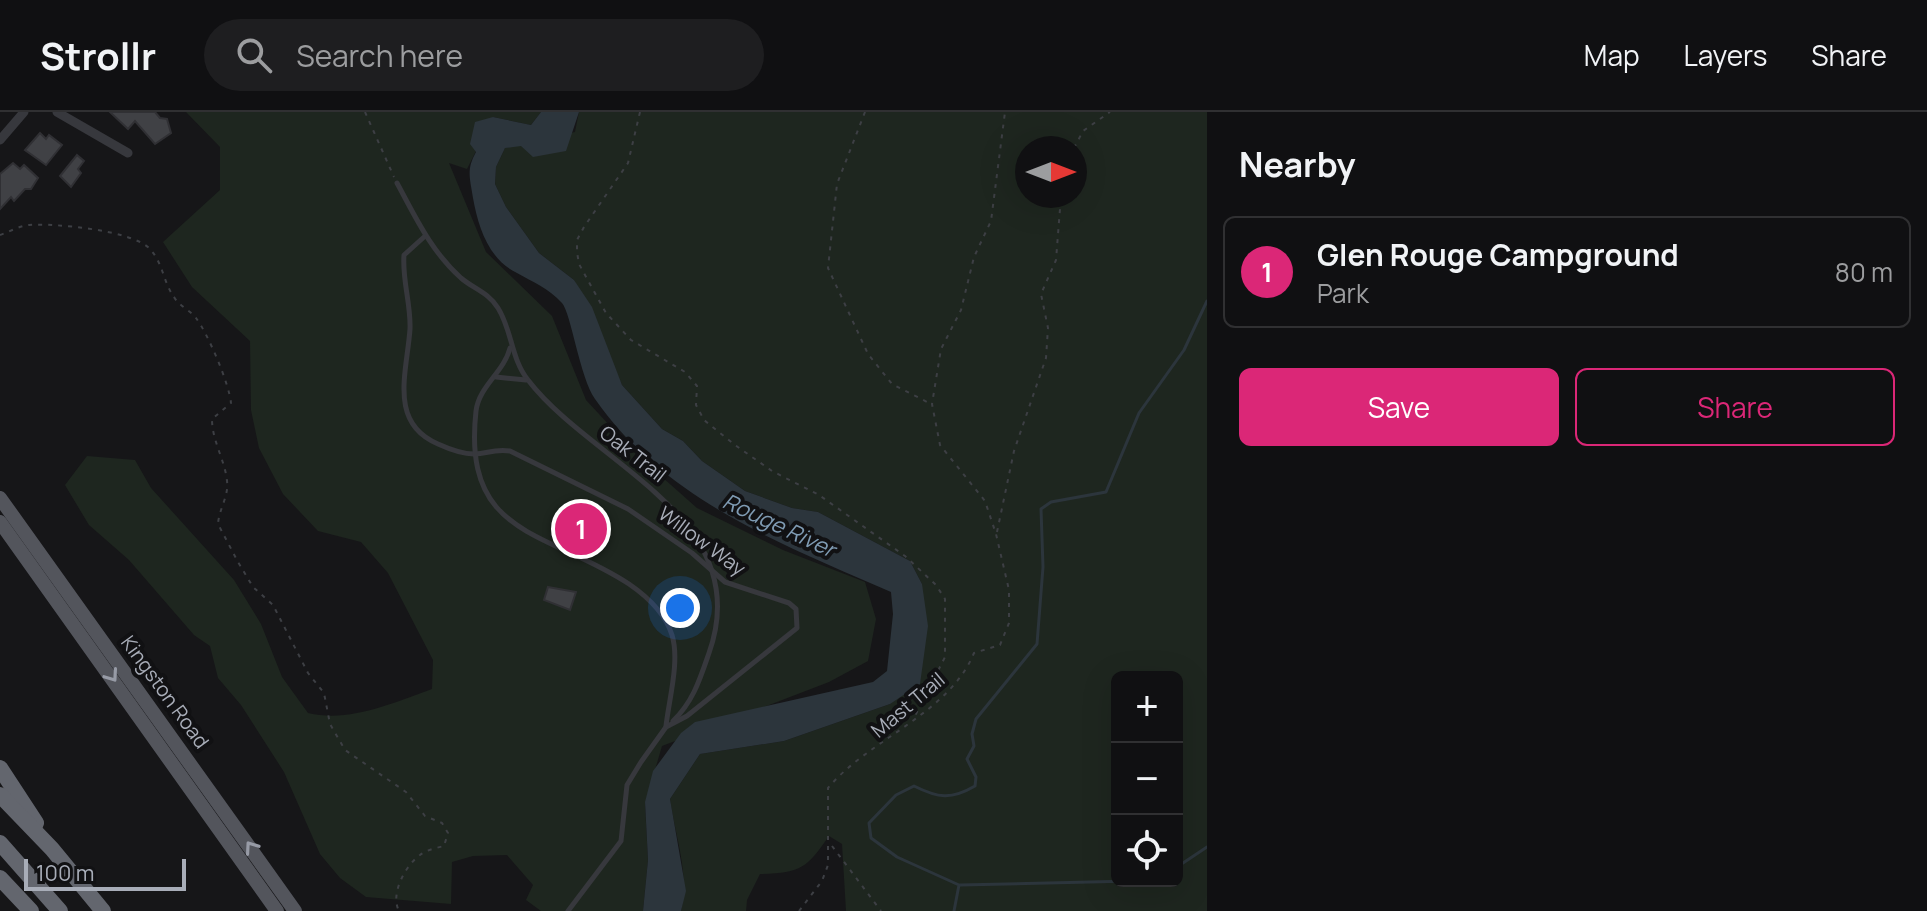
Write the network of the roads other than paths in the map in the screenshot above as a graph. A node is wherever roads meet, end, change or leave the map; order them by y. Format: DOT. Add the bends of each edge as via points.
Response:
graph roads {
  1 [pos="24,112"];
  2 [pos="57,112"];
  3 [pos="0,140"];
  4 [pos="128,153"];
  5 [pos="397,183"];
  6 [pos="424,237"];
  7 [pos="510,345"];
  8 [pos="496,377"];
  9 [pos="527,380"];
  10 [pos="476,455"];
  11 [pos="0,498"];
  12 [pos="0,522"];
  13 [pos="709,569"];
  14 [pos="666,727"];
  15 [pos="0,768"];
  16 [pos="0,795"];
  17 [pos="0,843"];
  18 [pos="52,849"];
  19 [pos="0,878"];
  20 [pos="31,911"];
  21 [pos="60,911"];
  22 [pos="103,911"];
  23 [pos="277,911"];
  24 [pos="295,911"];
  25 [pos="568,911"];
  1 -- 3 [label="street"];
  2 -- 4 [label="street"];
  5 -- 6 [label="lane, Oak Trail"];
  6 -- 7 [label="lane, Oak Trail" via="463,279 490,296"];
  6 -- 10 [label="lane, Willow Way" via="404,255 411,303 404,410 421,435"];
  7 -- 8 [label="lane"];
  7 -- 9 [label="lane, Oak Trail"];
  8 -- 9 [label="lane"];
  8 -- 10 [label="lane" via="476,407"];
  9 -- 13 [label="lane, Oak Trail" via="571,425 671,505 693,531"];
  10 -- 13 [label="lane, Willow Way" via="492,449 510,451 628,509"];
  10 -- 14 [label="lane" via="482,489 506,518 613,574 661,613 672,637"];
  24 -- 11 [label="main road, Kingston Road, one-way"];
  12 -- 23 [label="main road, Kingston Road, one-way"];
  13 -- 14 [label="lane, Oak Trail" via="718,618 713,642 689,706"];
  13 -- 14 [label="lane, Willow Way" via="739,589 789,603 799,618 797,628"];
  14 -- 25 [label="lane, Willow Way" via="627,785 621,841"];
  15 -- 18 [label="highway"];
  16 -- 18 [label="highway"];
  17 -- 21 [label="highway"];
  18 -- 22 [label="highway"];
  19 -- 20 [label="highway"];
}
